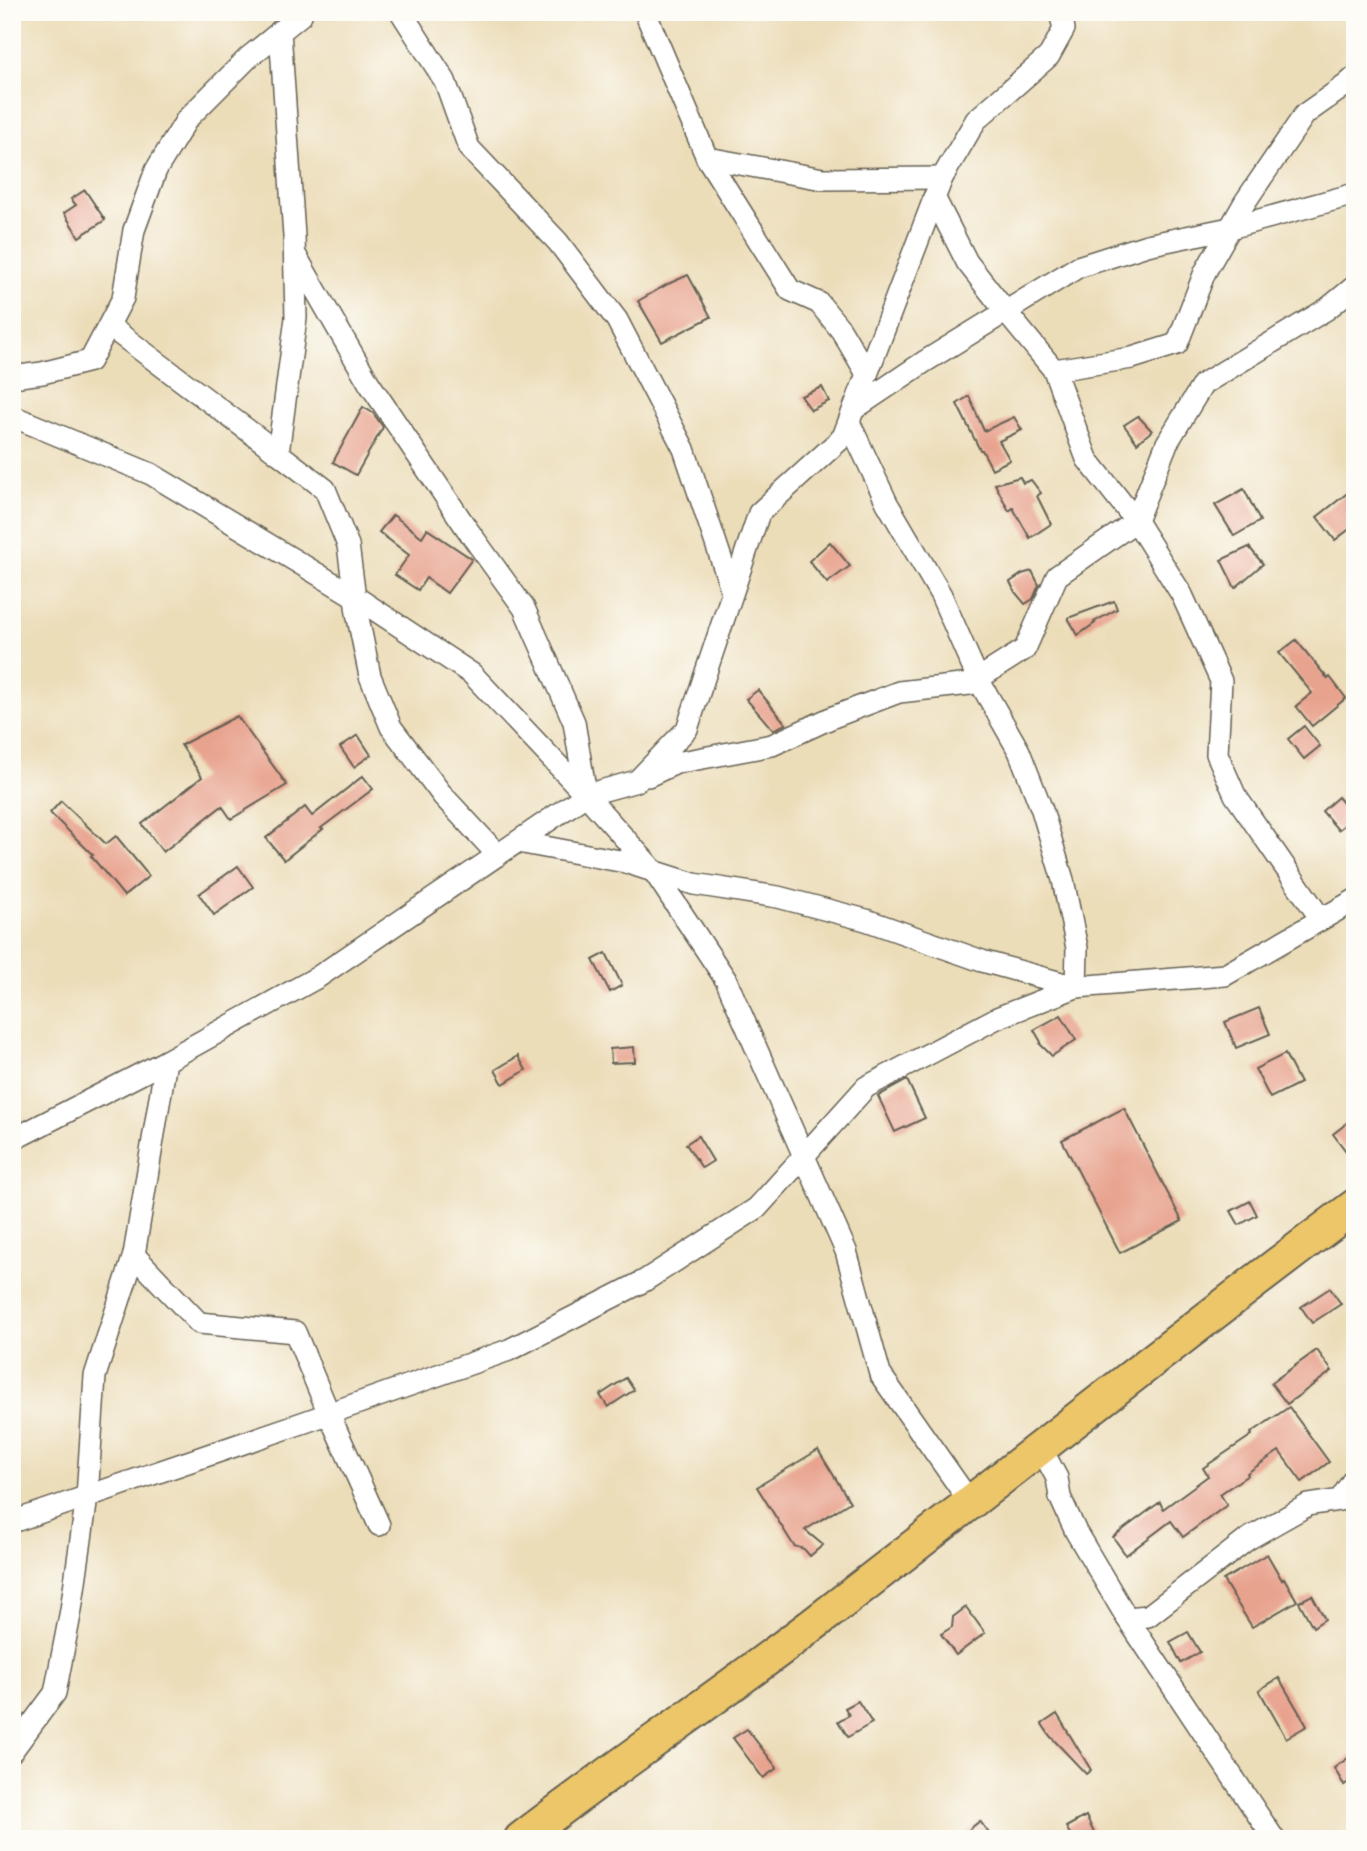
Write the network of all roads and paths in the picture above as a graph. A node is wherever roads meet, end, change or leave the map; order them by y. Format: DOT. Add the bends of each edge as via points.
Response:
graph roads {
  1 [pos="302,12"];
  2 [pos="401,12"];
  3 [pos="645,12"];
  4 [pos="1060,12"];
  5 [pos="280,31"];
  6 [pos="1355,77"];
  7 [pos="707,158"];
  8 [pos="938,188"];
  9 [pos="1355,194"];
  10 [pos="1230,228"];
  11 [pos="295,255"];
  12 [pos="1355,286"];
  13 [pos="1006,312"];
  14 [pos="109,326"];
  15 [pos="1054,370"];
  16 [pos="867,374"];
  17 [pos="12,377"];
  18 [pos="12,416"];
  19 [pos="851,416"];
  20 [pos="278,453"];
  21 [pos="1136,522"];
  22 [pos="732,591"];
  23 [pos="355,596"];
  24 [pos="978,678"];
  25 [pos="637,781"];
  26 [pos="586,796"];
  27 [pos="517,842"];
  28 [pos="498,855"];
  29 [pos="653,870"];
  30 [pos="1355,900"];
  31 [pos="1321,919"];
  32 [pos="1076,987"];
  33 [pos="166,1061"];
  34 [pos="12,1140"];
  35 [pos="805,1155"];
  36 [pos="1355,1206"];
  37 [pos="134,1255"];
  38 [pos="329,1414"];
  39 [pos="1041,1448"];
  40 [pos="1355,1477"];
  41 [pos="87,1497"];
  42 [pos="970,1502"];
  43 [pos="12,1522"];
  44 [pos="379,1525"];
  45 [pos="1127,1618"];
  46 [pos="12,1751"];
  47 [pos="521,1839"];
  48 [pos="1274,1839"];
  1 -- 5 [label="street"];
  2 -- 22 [label="street" via="445,81 469,148 558,242 617,320 684,449"];
  3 -- 7 [label="street"];
  4 -- 8 [label="street" via="1064,29 1049,57 976,120"];
  5 -- 11 [label="street"];
  5 -- 14 [label="street" via="187,119 156,170 134,230 123,298"];
  6 -- 10 [label="street" via="1305,114"];
  7 -- 8 [label="street" via="823,179"];
  7 -- 16 [label="street" via="790,290 819,303"];
  8 -- 13 [label="street" via="967,262"];
  8 -- 16 [label="street"];
  9 -- 10 [label="street"];
  10 -- 13 [label="street" via="1147,245 1078,267"];
  10 -- 15 [label="street" via="1205,272 1177,344 1132,358"];
  11 -- 20 [label="street" via="296,318"];
  11 -- 26 [label="street" via="369,383 524,608 574,722"];
  12 -- 21 [label="street" via="1327,309 1203,384 1167,443"];
  13 -- 15 [label="street"];
  13 -- 19 [label="street" via="924,362"];
  14 -- 17 [label="street" via="90,362"];
  14 -- 20 [label="street"];
  15 -- 21 [label="street" via="1087,459"];
  16 -- 19 [label="street"];
  18 -- 23 [label="street" via="151,474"];
  19 -- 22 [label="street" via="843,438 758,513"];
  19 -- 24 [label="street" via="887,503 941,595"];
  20 -- 23 [label="street" via="325,489 348,545"];
  21 -- 24 [label="street" via="1057,576 1025,649"];
  21 -- 31 [label="street" via="1182,595 1221,681 1217,754 1235,795"];
  22 -- 25 [label="street" via="687,729"];
  23 -- 26 [label="street" via="472,674"];
  23 -- 28 [label="street" via="370,676 391,727 443,796"];
  24 -- 25 [label="street" via="970,684 898,692 772,745 676,763"];
  24 -- 32 [label="street" via="1019,751 1042,810 1077,948"];
  25 -- 26 [label="street"];
  26 -- 27 [label="street"];
  26 -- 29 [label="street"];
  27 -- 28 [label="street"];
  27 -- 29 [label="street"];
  28 -- 33 [label="street" via="318,977"];
  29 -- 32 [label="street" via="694,884 778,897 866,919 982,961"];
  29 -- 35 [label="street" via="726,980"];
  30 -- 31 [label="street"];
  31 -- 32 [label="street" via="1225,975"];
  32 -- 35 [label="street" via="997,1018 866,1087"];
  33 -- 34 [label="street"];
  33 -- 37 [label="street"];
  35 -- 38 [label="street" via="757,1208 644,1281 509,1350"];
  35 -- 42 [label="street" via="846,1251 880,1374"];
  36 -- 39 [label="main road"];
  37 -- 38 [label="street" via="199,1323 295,1332"];
  37 -- 41 [label="street" via="95,1376"];
  38 -- 41 [label="street"];
  38 -- 44 [label="street"];
  39 -- 42 [label="main road"];
  39 -- 45 [label="street" via="1076,1532"];
  40 -- 45 [label="street" via="1340,1500 1308,1505 1248,1539 1148,1616"];
  41 -- 43 [label="street"];
  41 -- 46 [label="street" via="55,1693"];
  42 -- 47 [label="main road"];
  45 -- 48 [label="street"];
}
